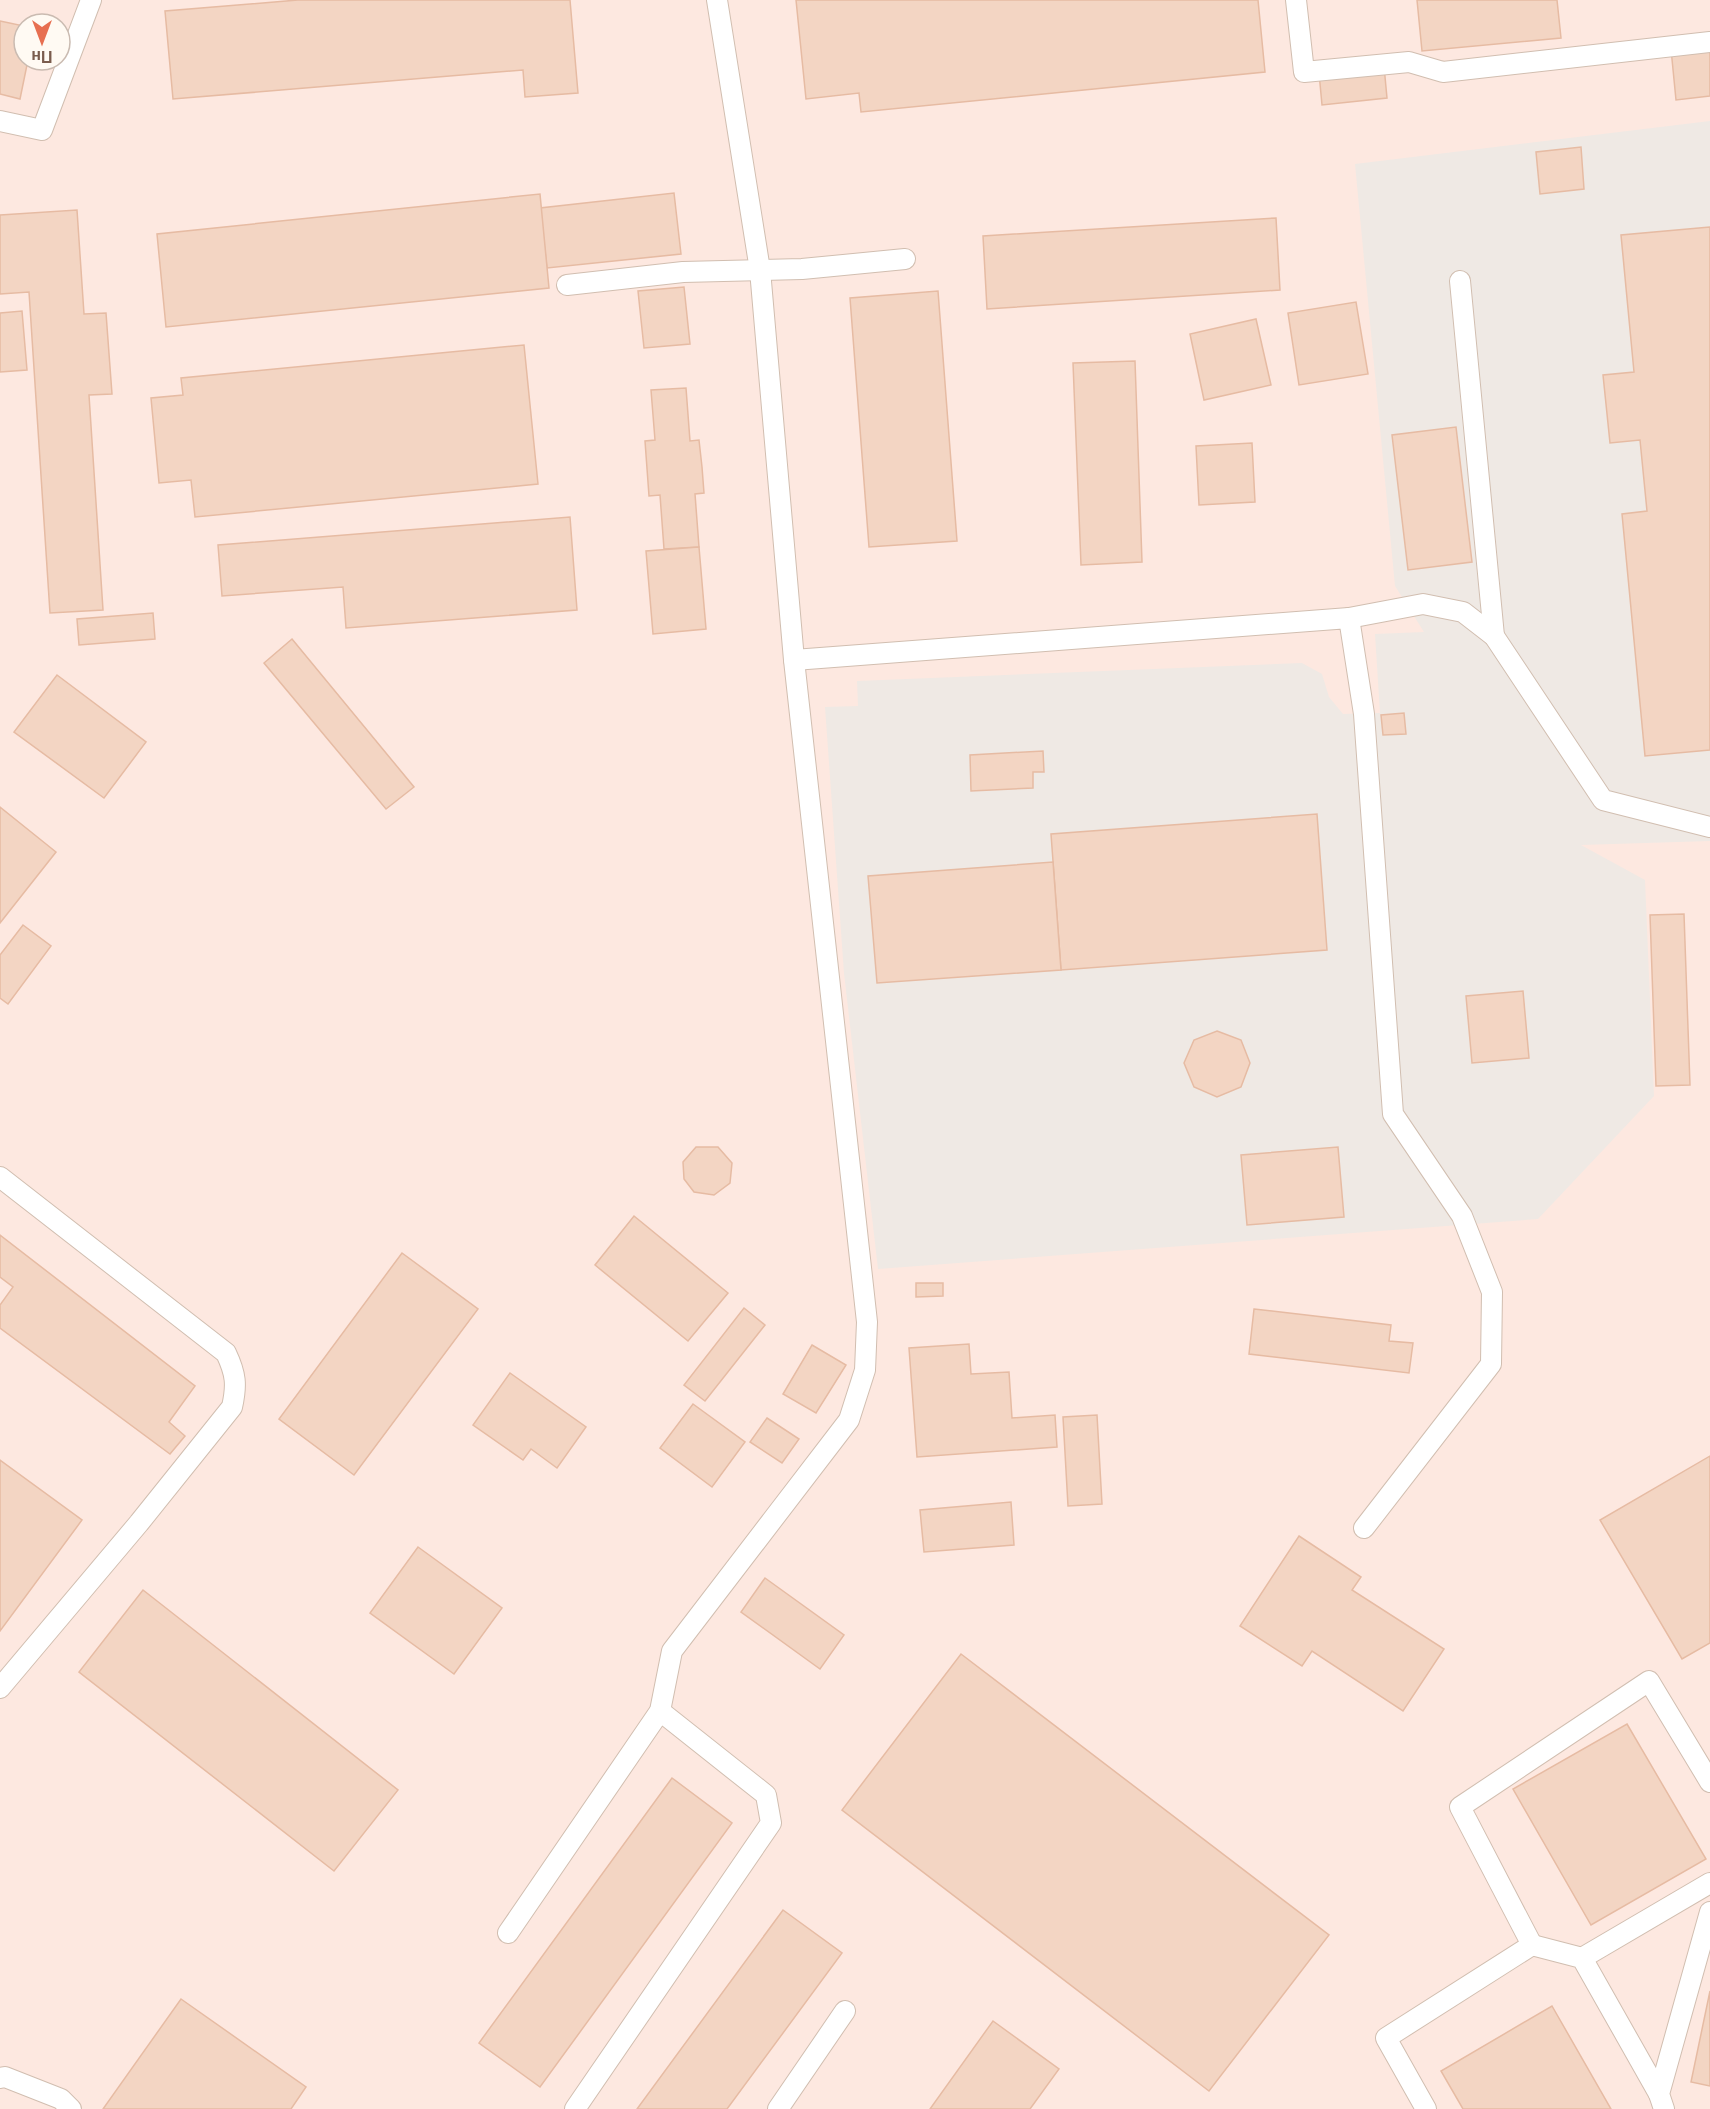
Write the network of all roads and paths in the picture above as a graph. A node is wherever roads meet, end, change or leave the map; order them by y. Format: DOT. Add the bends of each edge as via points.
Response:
graph roads {
  1 [pos="91,0"];
  2 [pos="717,0"];
  3 [pos="1296,0"];
  4 [pos="1710,42"];
  5 [pos="0,121"];
  6 [pos="905,259"];
  7 [pos="760,270"];
  8 [pos="1460,281"];
  9 [pos="567,285"];
  10 [pos="1349,618"];
  11 [pos="1494,636"];
  12 [pos="794,660"];
  13 [pos="1710,827"];
  14 [pos="0,1177"];
  15 [pos="1364,1527"];
  16 [pos="0,1688"];
  17 [pos="660,1711"];
  18 [pos="1710,1782"];
  19 [pos="1710,1883"];
  20 [pos="1710,1912"];
  21 [pos="508,1933"];
  22 [pos="1532,1945"];
  23 [pos="1582,1958"];
  24 [pos="845,2011"];
  25 [pos="0,2078"];
  26 [pos="1661,2102"];
  27 [pos="71,2109"];
  28 [pos="575,2109"];
  29 [pos="778,2109"];
  30 [pos="1426,2109"];
  1 -- 5 [label="lane" via="42,130"];
  2 -- 7 [label="lane"];
  3 -- 4 [label="lane" via="1304,72 1409,62 1443,72"];
  6 -- 7 [label="lane" via="802,270"];
  7 -- 9 [label="lane" via="683,272"];
  7 -- 12 [label="lane"];
  8 -- 11 [label="lane"];
  10 -- 11 [label="lane" via="1423,604 1462,612"];
  10 -- 12 [label="lane"];
  10 -- 15 [label="lane" via="1364,714 1393,1114 1462,1216 1492,1292 1491,1364"];
  11 -- 13 [label="lane" via="1603,800"];
  12 -- 17 [label="lane" via="867,1322 865,1370 849,1420 672,1651"];
  14 -- 16 [label="lane" via="226,1353 234,1369 236,1388 232,1407"];
  17 -- 21 [label="lane"];
  17 -- 28 [label="lane" via="766,1795 771,1823"];
  18 -- 22 [label="lane" via="1649,1681 1460,1807"];
  19 -- 23 [label="lane"];
  20 -- 26 [label="lane"];
  22 -- 23 [label="lane"];
  22 -- 30 [label="lane" via="1386,2038"];
  23 -- 26 [label="lane"];
  24 -- 29 [label="lane"];
  25 -- 27 [label="lane" via="61,2099"];
}
